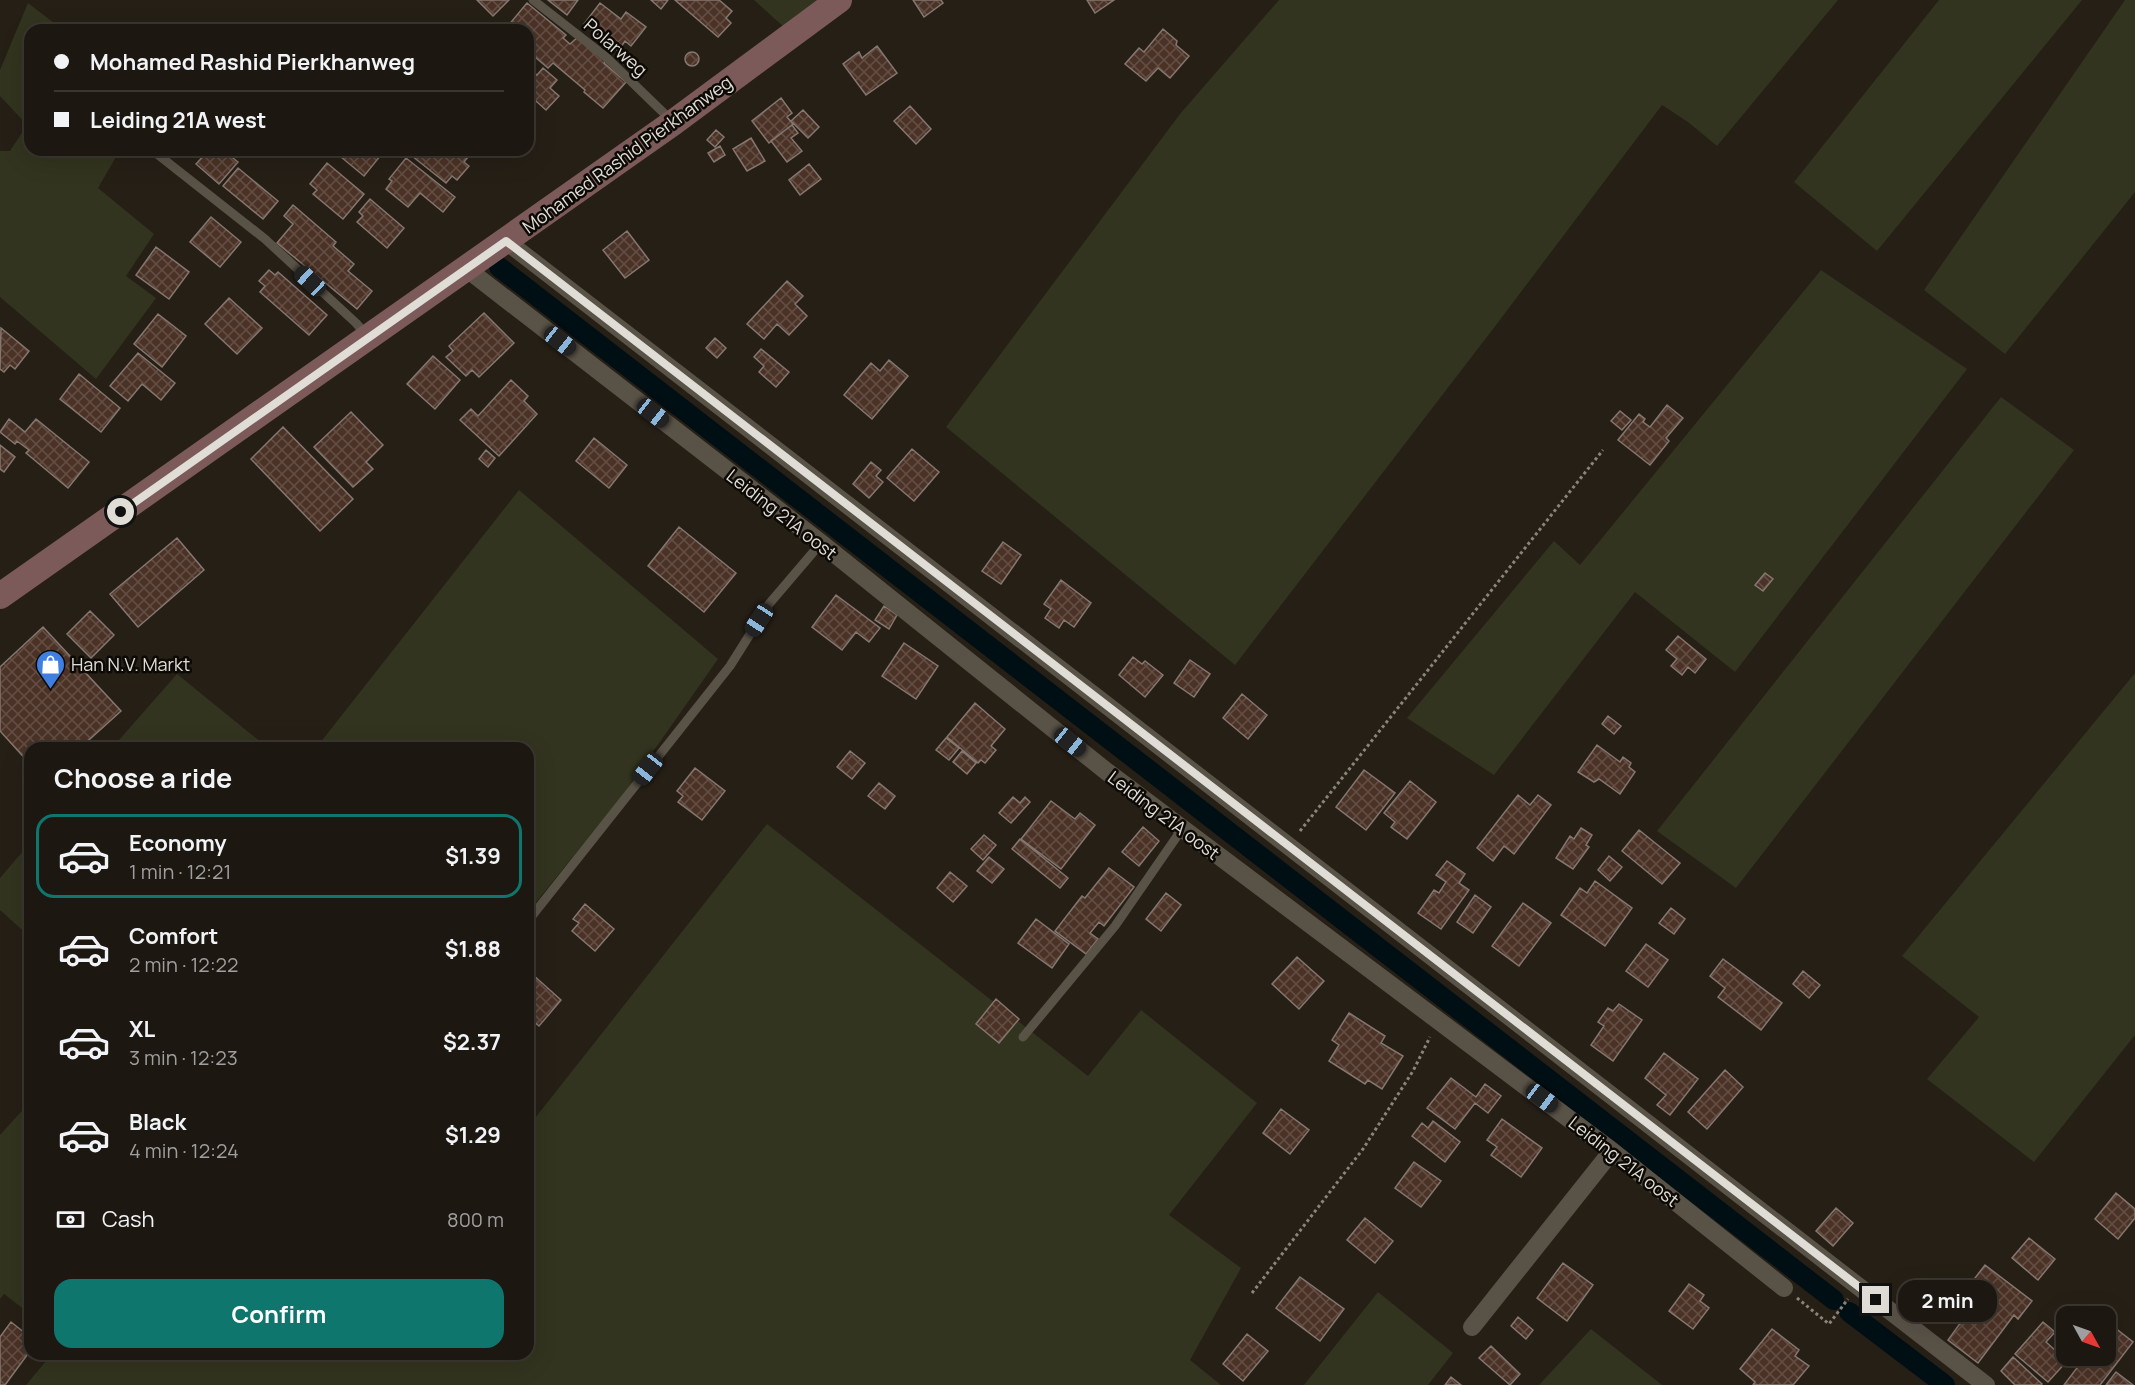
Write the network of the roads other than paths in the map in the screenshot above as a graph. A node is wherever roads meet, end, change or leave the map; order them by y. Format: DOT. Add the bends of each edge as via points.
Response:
graph roads {
  1 [pos="533,0"];
  2 [pos="839,0"];
  3 [pos="674,123"];
  4 [pos="160,156"];
  5 [pos="506,241"];
  6 [pos="467,269"];
  7 [pos="369,338"];
  8 [pos="820,543"];
  9 [pos="2,591"];
  10 [pos="1182,829"];
  11 [pos="534,913"];
  12 [pos="1023,1037"];
  13 [pos="1612,1151"];
  14 [pos="1784,1288"];
  15 [pos="1472,1327"];
  16 [pos="1986,1385"];
  1 -- 3 [label="lane, Polarweg" via="606,57"];
  2 -- 3 [label="street, Mohamed Rashid Pierkhanweg"];
  3 -- 5 [label="street, Mohamed Rashid Pierkhanweg"];
  4 -- 7 [label="lane" via="265,239"];
  5 -- 6 [label="street, Mohamed Rashid Pierkhanweg"];
  5 -- 16 [label="street"];
  6 -- 7 [label="street, Mohamed Rashid Pierkhanweg"];
  6 -- 8 [label="street, Leiding 21A oost"];
  7 -- 9 [label="street, Mohamed Rashid Pierkhanweg"];
  8 -- 10 [label="street, Leiding 21A oost"];
  8 -- 11 [label="lane" via="769,604 730,666"];
  10 -- 12 [label="lane" via="1115,926"];
  10 -- 13 [label="street, Leiding 21A oost"];
  13 -- 14 [label="street, Leiding 21A oost"];
  13 -- 15 [label="street"];
}
